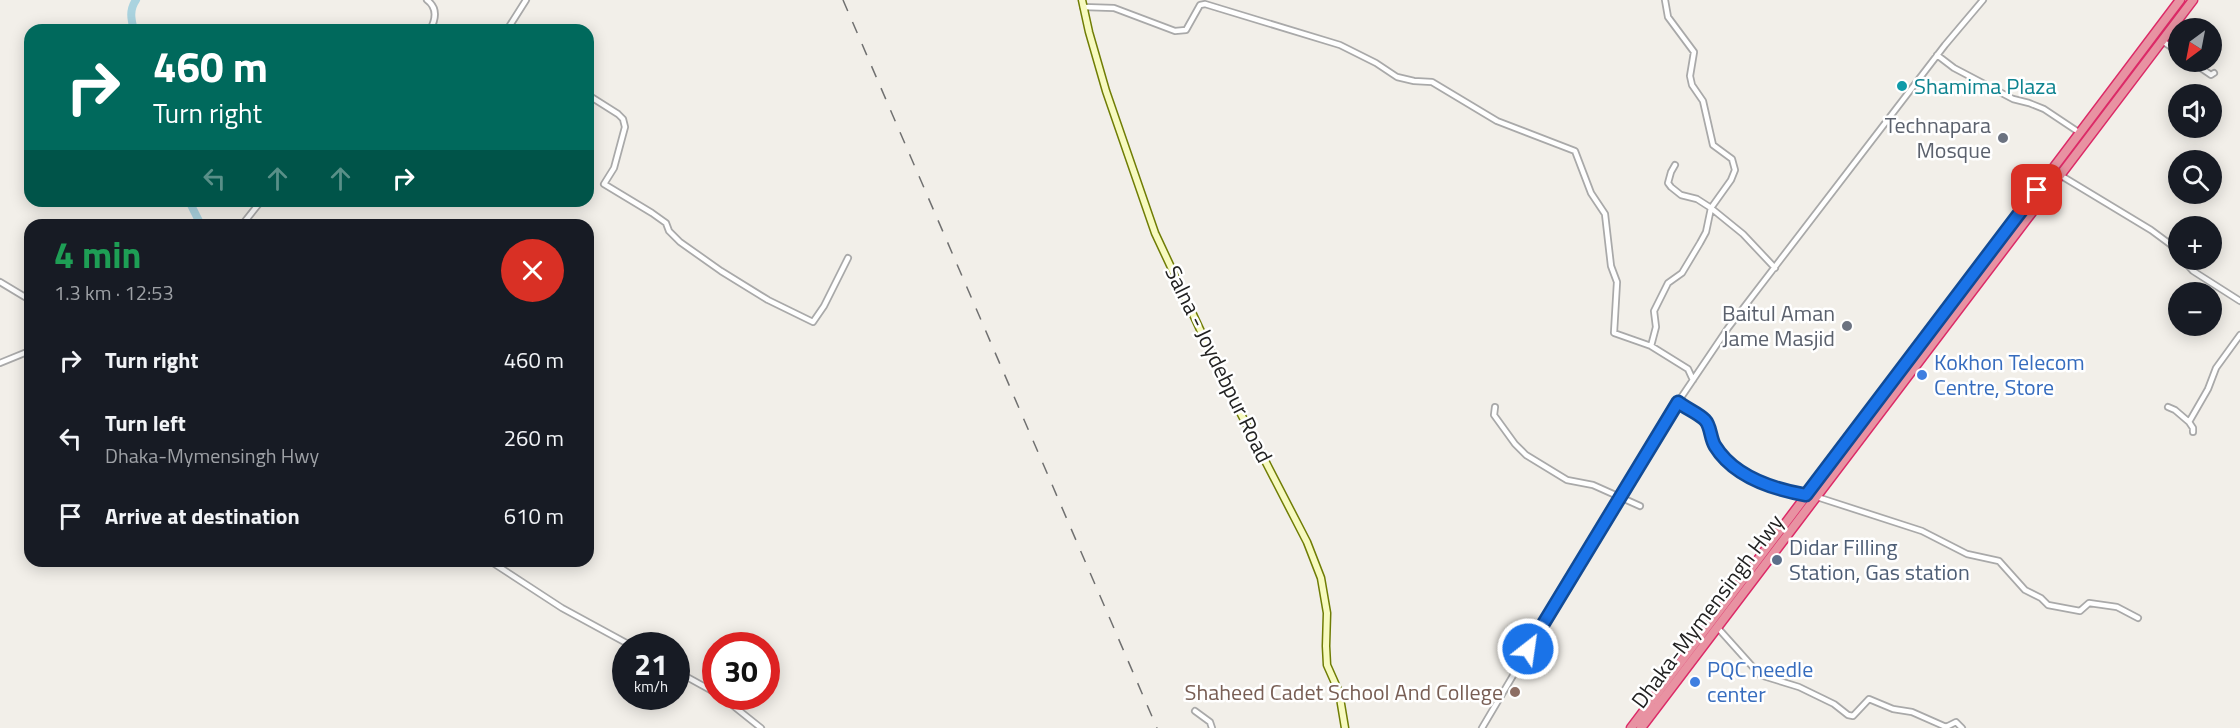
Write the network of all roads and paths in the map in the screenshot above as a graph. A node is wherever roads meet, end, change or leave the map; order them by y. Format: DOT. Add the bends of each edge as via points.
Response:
graph roads {
  1 [pos="427,0"];
  2 [pos="526,0"];
  3 [pos="1665,0"];
  4 [pos="1983,0"];
  5 [pos="2180,0"];
  6 [pos="2193,0"];
  7 [pos="1083,3"];
  8 [pos="433,24"];
  9 [pos="511,24"];
  10 [pos="2162,41"];
  11 [pos="2168,45"];
  12 [pos="1937,55"];
  13 [pos="2207,72"];
  14 [pos="2214,73"];
  15 [pos="594,99"];
  16 [pos="2080,133"];
  17 [pos="1675,165"];
  18 [pos="2060,175"];
  19 [pos="256,207"];
  20 [pos="1710,208"];
  21 [pos="247,219"];
  22 [pos="2168,243"];
  23 [pos="848,258"];
  24 [pos="1775,268"];
  25 [pos="2192,270"];
  26 [pos="0,282"];
  27 [pos="24,296"];
  28 [pos="2240,301"];
  29 [pos="2240,335"];
  30 [pos="1651,346"];
  31 [pos="24,353"];
  32 [pos="0,363"];
  33 [pos="1693,380"];
  34 [pos="1678,402"];
  35 [pos="1495,407"];
  36 [pos="2168,407"];
  37 [pos="2188,422"];
  38 [pos="2193,432"];
  39 [pos="1806,495"];
  40 [pos="1620,497"];
  41 [pos="1816,497"];
  42 [pos="1640,506"];
  43 [pos="499,567"];
  44 [pos="2138,618"];
  45 [pos="1717,627"];
  46 [pos="612,635"];
  47 [pos="738,710"];
  48 [pos="1195,711"];
  49 [pos="761,728"];
  50 [pos="1212,728"];
  51 [pos="1345,728"];
  52 [pos="1482,728"];
  53 [pos="1631,728"];
  54 [pos="1641,728"];
  55 [pos="1962,728"];
  1 -- 8 [label="street" via="436,10"];
  2 -- 9 [label="street"];
  3 -- 20 [label="street" via="1668,17 1694,52 1692,86 1703,101 1713,145 1734,165 1731,180"];
  4 -- 12 [label="street"];
  5 -- 16 [label="highway, Dhaka-Mymensingh Hwy"];
  6 -- 10 [label="highway, Dhaka-Mymensingh Hwy"];
  7 -- 30 [label="street" via="1114,8 1175,31 1186,30 1204,3 1276,24 1340,45 1405,80 1432,82 1497,121 1575,151 1592,194 1605,214 1611,266 1617,282 1614,333"];
  7 -- 51 [label="main road, Salna - Joydebpur Road" via="1106,91 1155,233 1225,383 1285,495 1321,578 1327,613 1328,665 1339,692"];
  10 -- 11 [label="street"];
  10 -- 18 [label="highway, Dhaka-Mymensingh Hwy"];
  12 -- 16 [label="street" via="1954,68 2013,99 2044,110"];
  12 -- 24 [label="street"];
  13 -- 14 [label="street"];
  15 -- 23 [label="street" via="618,114 625,127 614,168 604,184 666,223 680,242 721,271 813,322"];
  16 -- 39 [label="highway, Dhaka-Mymensingh Hwy"];
  17 -- 20 [label="street" via="1668,183 1671,188"];
  18 -- 22 [label="street"];
  18 -- 41 [label="highway, Dhaka-Mymensingh Hwy"];
  19 -- 21 [label="street"];
  20 -- 24 [label="street" via="1743,234"];
  20 -- 30 [label="street" via="1706,232 1682,273 1668,284 1654,311 1656,327"];
  24 -- 33 [label="street"];
  25 -- 28 [label="street"];
  26 -- 27 [label="street"];
  29 -- 37 [label="street" via="2216,368 2208,390"];
  30 -- 33 [label="street" via="1688,369"];
  31 -- 32 [label="street"];
  33 -- 34 [label="street"];
  34 -- 39 [label="street" via="1704,418 1714,444 1734,467 1767,486"];
  34 -- 40 [label="street"];
  35 -- 40 [label="street" via="1494,415 1526,455 1567,480 1593,485"];
  36 -- 37 [label="street"];
  37 -- 38 [label="street"];
  39 -- 53 [label="highway, Dhaka-Mymensingh Hwy"];
  40 -- 42 [label="street"];
  40 -- 52 [label="street"];
  41 -- 44 [label="street" via="1922,531 1967,554 2000,561 2025,590 2048,605 2080,610 2090,603 2117,607"];
  41 -- 45 [label="highway, Dhaka-Mymensingh Hwy"];
  43 -- 46 [label="street"];
  45 -- 54 [label="highway, Dhaka-Mymensingh Hwy"];
  45 -- 55 [label="street" via="1760,675 1800,687 1848,715 1854,716 1869,699 1946,727 1956,722"];
  47 -- 49 [label="street"];
  48 -- 50 [label="street"];
}
